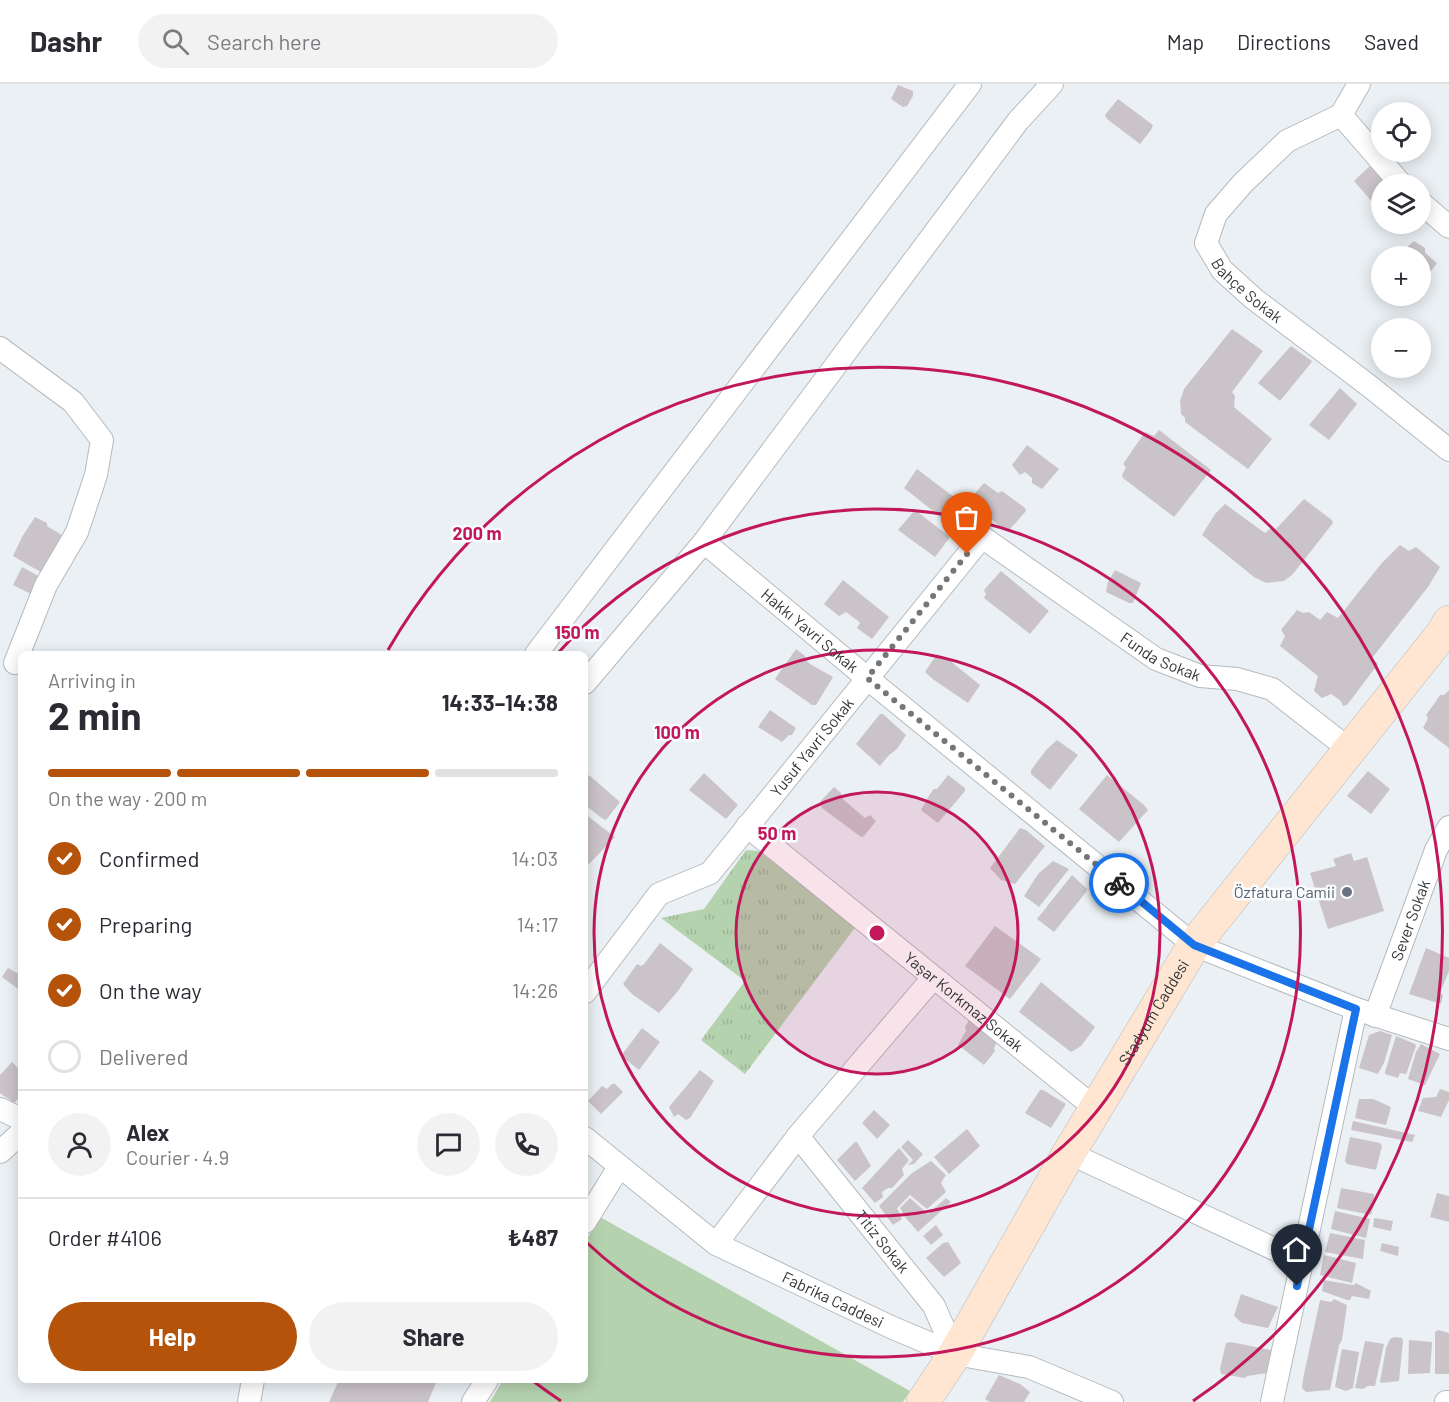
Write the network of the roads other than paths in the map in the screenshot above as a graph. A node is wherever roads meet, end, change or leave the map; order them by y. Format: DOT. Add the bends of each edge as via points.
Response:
graph roads {
  1 [pos="970,84"];
  2 [pos="1052,84"];
  3 [pos="1359,84"];
  4 [pos="1341,115"];
  5 [pos="1392,174"];
  6 [pos="1431,211"];
  7 [pos="1449,227"];
  8 [pos="0,348"];
  9 [pos="1449,450"];
  10 [pos="982,537"];
  11 [pos="704,542"];
  12 [pos="1447,632"];
  13 [pos="538,651"];
  14 [pos="12,661"];
  15 [pos="867,678"];
  16 [pos="588,679"];
  17 [pos="1350,750"];
  18 [pos="747,826"];
  19 [pos="1449,827"];
  20 [pos="1194,945"];
  21 [pos="933,978"];
  22 [pos="588,988"];
  23 [pos="1365,1013"];
  24 [pos="1449,1039"];
  25 [pos="1095,1108"];
  26 [pos="0,1109"];
  27 [pos="18,1118"];
  28 [pos="18,1136"];
  29 [pos="798,1136"];
  30 [pos="588,1141"];
  31 [pos="0,1152"];
  32 [pos="1069,1153"];
  33 [pos="619,1167"];
  34 [pos="588,1217"];
  35 [pos="716,1244"];
  36 [pos="1302,1263"];
  37 [pos="955,1354"];
  38 [pos="252,1383"];
  39 [pos="485,1383"];
  40 [pos="249,1402"];
  41 [pos="473,1402"];
  42 [pos="923,1402"];
  43 [pos="1112,1402"];
  44 [pos="1272,1402"];
  1 -- 13 [label="street"];
  2 -- 11 [label="street" via="1018,121"];
  3 -- 4 [label="street"];
  4 -- 5 [label="street"];
  4 -- 9 [label="street, Bahçe Sokak" via="1287,141 1216,214 1206,243 1222,270 1254,299"];
  6 -- 7 [label="street"];
  8 -- 14 [label="street" via="73,402 102,440 96,475 77,532 46,585"];
  10 -- 15 [label="street, Yusuf Yavri Sokak"];
  10 -- 17 [label="street, Funda Sokak" via="1156,659 1200,676 1237,679 1272,689"];
  11 -- 15 [label="street, Hakkı Yavri Sokak"];
  11 -- 16 [label="street"];
  12 -- 17 [label="street, Stadyum Caddesi"];
  15 -- 18 [label="street, Yusuf Yavri Sokak"];
  15 -- 20 [label="street, Hakkı Yavri Sokak"];
  17 -- 20 [label="street, Stadyum Caddesi"];
  18 -- 21 [label="street, Yaşar Korkmaz Sokak"];
  18 -- 22 [label="street, Yusuf Yavri Sokak" via="710,873 659,894"];
  19 -- 23 [label="street, Sever Sokak"];
  20 -- 23 [label="street, Hakkı Yavri Sokak"];
  20 -- 25 [label="street, Stadyum Caddesi"];
  21 -- 25 [label="street, Yaşar Korkmaz Sokak"];
  21 -- 29 [label="street"];
  23 -- 24 [label="street, Hakkı Yavri Sokak"];
  23 -- 36 [label="street, Sever Sokak"];
  25 -- 32 [label="street, Stadyum Caddesi"];
  26 -- 27 [label="street"];
  28 -- 31 [label="street"];
  29 -- 35 [label="street"];
  29 -- 37 [label="street, Titiz Sokak" via="934,1306"];
  30 -- 33 [label="street, Fabrika Caddesi"];
  32 -- 36 [label="street"];
  32 -- 37 [label="street, Stadyum Caddesi"];
  33 -- 34 [label="street"];
  33 -- 35 [label="street, Fabrika Caddesi"];
  35 -- 37 [label="street, Fabrika Caddesi"];
  36 -- 44 [label="street, Sever Sokak"];
  37 -- 42 [label="street, Stadyum Caddesi"];
  37 -- 43 [label="street, Fabrika Caddesi" via="1029,1367"];
  38 -- 40 [label="street"];
  39 -- 41 [label="street"];
}
